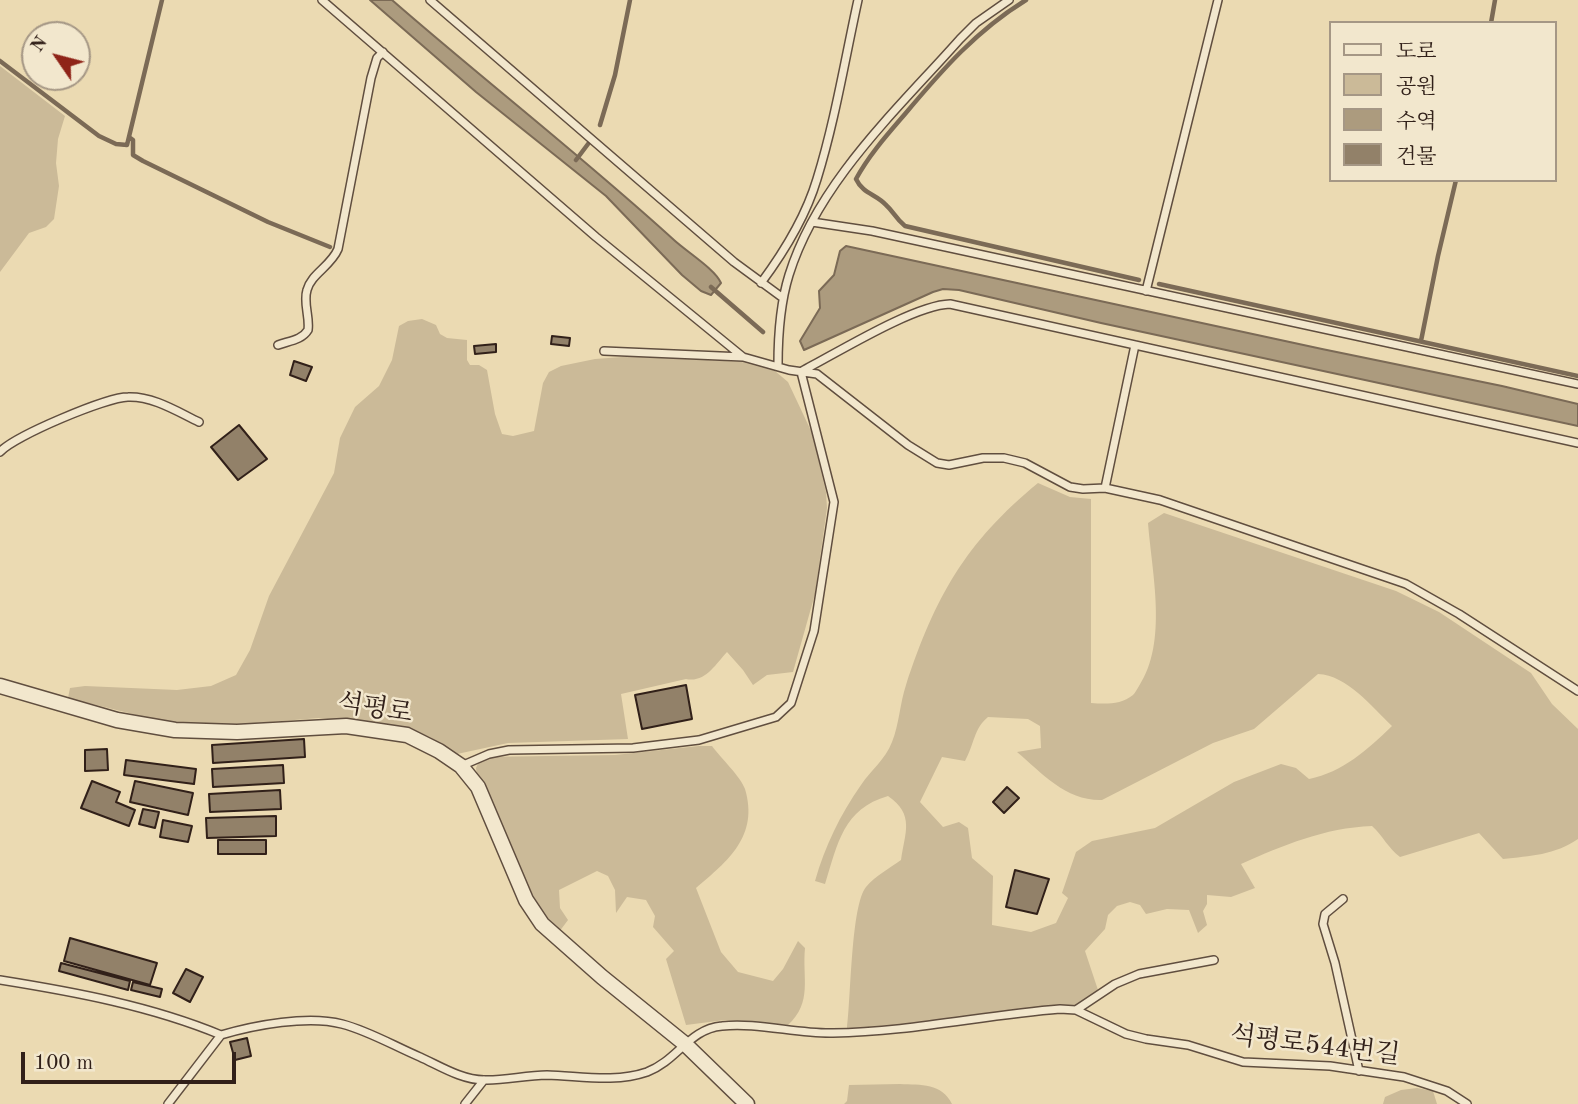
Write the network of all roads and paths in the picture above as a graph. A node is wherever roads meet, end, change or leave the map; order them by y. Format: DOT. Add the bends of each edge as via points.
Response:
graph roads {
  1 [pos="322,0"];
  2 [pos="430,0"];
  3 [pos="858,0"];
  4 [pos="1009,0"];
  5 [pos="1218,0"];
  6 [pos="383,52"];
  7 [pos="812,222"];
  8 [pos="761,283"];
  9 [pos="1146,291"];
  10 [pos="783,298"];
  11 [pos="278,345"];
  12 [pos="1135,345"];
  13 [pos="604,351"];
  14 [pos="743,357"];
  15 [pos="778,365"];
  16 [pos="801,372"];
  17 [pos="1578,384"];
  18 [pos="199,422"];
  19 [pos="1578,443"];
  20 [pos="0,452"];
  21 [pos="1105,488"];
  22 [pos="0,686"];
  23 [pos="1578,691"];
  24 [pos="461,766"];
  25 [pos="1343,899"];
  26 [pos="1214,960"];
  27 [pos="0,980"];
  28 [pos="1076,1010"];
  29 [pos="221,1035"];
  30 [pos="685,1044"];
  31 [pos="1359,1071"];
  32 [pos="484,1080"];
  33 [pos="168,1104"];
  34 [pos="465,1104"];
  35 [pos="747,1104"];
  36 [pos="1467,1104"];
  1 -- 6 [label="lane"];
  2 -- 8 [label="lane"];
  3 -- 8 [label="lane" via="817,180 776,264"];
  4 -- 7 [label="lane" via="976,23 928,75 867,144"];
  5 -- 9 [label="lane"];
  6 -- 11 [label="lane" via="371,78 338,249 307,288 309,330"];
  6 -- 14 [label="lane"];
  7 -- 9 [label="lane"];
  7 -- 10 [label="lane"];
  8 -- 10 [label="lane"];
  9 -- 17 [label="lane"];
  10 -- 15 [label="lane"];
  12 -- 16 [label="lane" via="937,304"];
  12 -- 19 [label="lane"];
  12 -- 21 [label="lane"];
  13 -- 14 [label="lane"];
  14 -- 15 [label="lane"];
  15 -- 16 [label="lane"];
  16 -- 21 [label="lane" via="828,381 937,463 1004,458 1025,463 1070,487"];
  16 -- 24 [label="lane" via="834,502 814,631 791,703 776,718 699,740 633,748 509,750"];
  18 -- 20 [label="lane" via="128,397 58,420"];
  21 -- 23 [label="lane" via="1160,500 1406,583"];
  22 -- 24 [label="street, 석평로" via="117,720 175,730 376,729 419,740"];
  24 -- 30 [label="street, 석평로" via="478,787 526,900 542,924"];
  25 -- 31 [label="lane" via="1325,914 1322,923"];
  26 -- 28 [label="lane" via="1139,974"];
  27 -- 29 [label="lane" via="104,999"];
  28 -- 30 [label="lane, 석평로544번길" via="832,1033 723,1026 702,1030"];
  28 -- 31 [label="lane, 석평로544번길" via="1126,1034 1188,1045 1243,1062"];
  29 -- 32 [label="lane" via="308,1020 339,1023 461,1076"];
  29 -- 33 [label="lane"];
  30 -- 32 [label="lane" via="662,1065 628,1077"];
  30 -- 35 [label="street, 석평로"];
  31 -- 36 [label="lane, 석평로544번길" via="1426,1083"];
  32 -- 34 [label="lane"];
}
